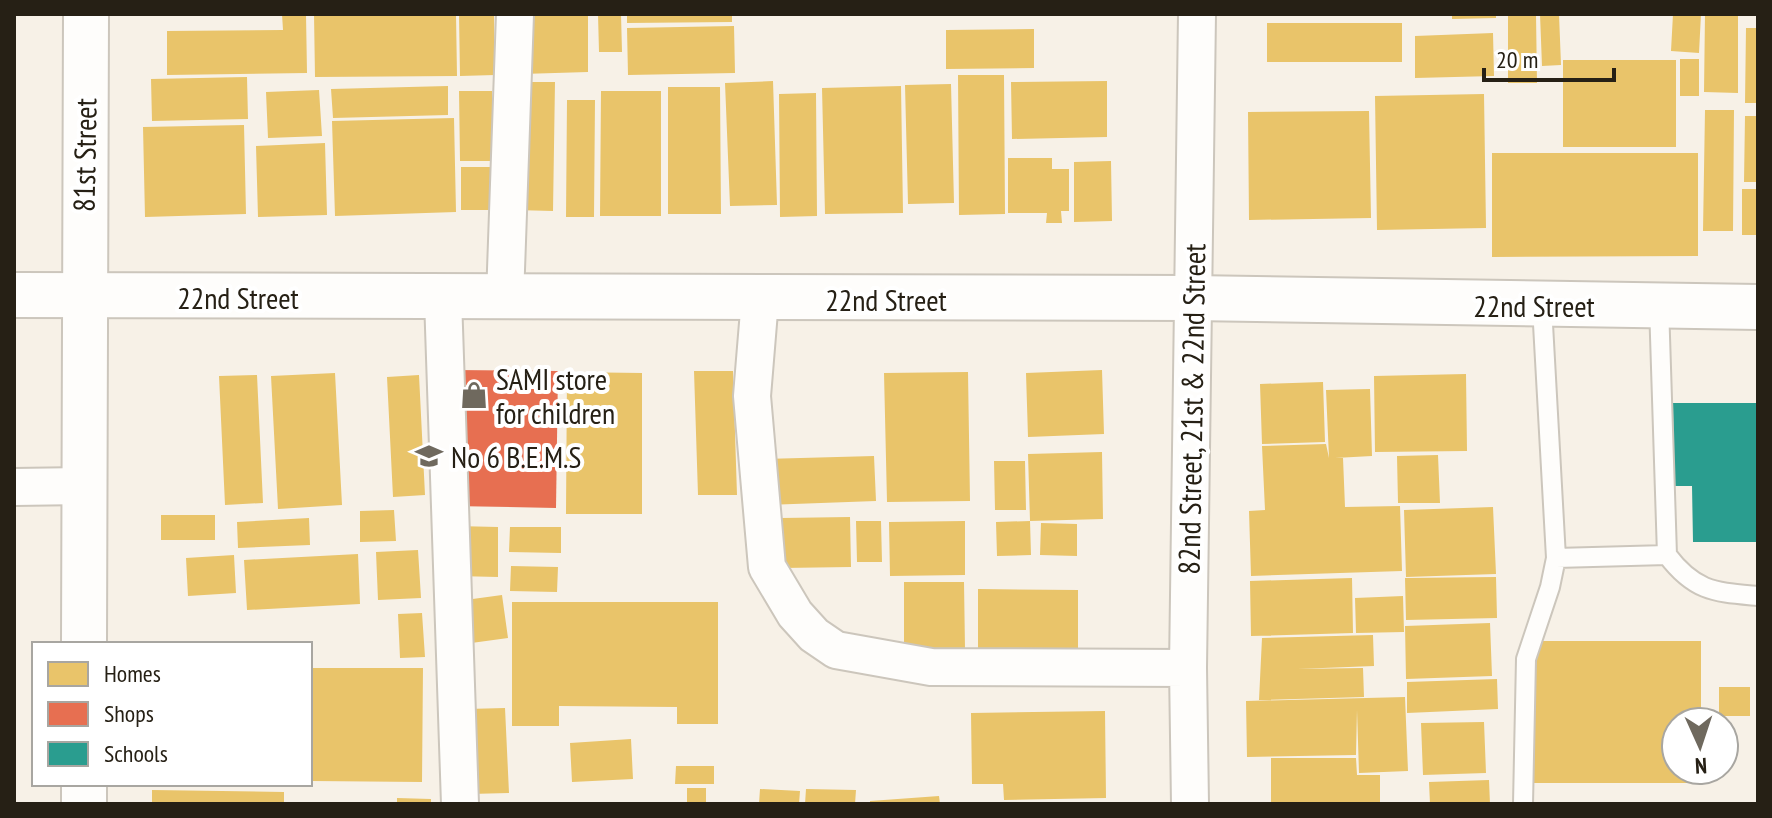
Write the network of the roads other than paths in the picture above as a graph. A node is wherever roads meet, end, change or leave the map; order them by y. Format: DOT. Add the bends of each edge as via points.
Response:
graph roads {
  1 [pos="86,14"];
  2 [pos="515,14"];
  3 [pos="1197,14"];
  4 [pos="14,295"];
  5 [pos="83,297"];
  6 [pos="443,298"];
  7 [pos="505,298"];
  8 [pos="1192,298"];
  9 [pos="760,299"];
  10 [pos="1659,305"];
  11 [pos="1542,306"];
  12 [pos="1758,307"];
  13 [pos="84,486"];
  14 [pos="14,487"];
  15 [pos="1667,555"];
  16 [pos="1556,558"];
  17 [pos="1758,596"];
  18 [pos="84,642"];
  19 [pos="1188,668"];
  20 [pos="460,804"];
  21 [pos="1190,804"];
  22 [pos="1523,804"];
  1 -- 5 [label="main road, 81st Street"];
  2 -- 7 [label="street"];
  3 -- 8 [label="street, 82nd Street, 21st & 22nd Street"];
  4 -- 5 [label="main road, 22nd Street"];
  5 -- 6 [label="main road, 22nd Street"];
  5 -- 13 [label="main road, 81st Street"];
  6 -- 7 [label="main road, 22nd Street"];
  6 -- 20 [label="street"];
  7 -- 9 [label="main road, 22nd Street"];
  8 -- 9 [label="main road, 22nd Street"];
  8 -- 11 [label="main road, 22nd Street"];
  8 -- 19 [label="street, 82nd Street, 21st & 22nd Street"];
  9 -- 19 [label="street" via="752,396 767,567 814,635 836,650 931,667"];
  10 -- 11 [label="main road, 22nd Street"];
  10 -- 12 [label="main road, 22nd Street"];
  10 -- 15 [label="lane"];
  11 -- 16 [label="lane"];
  13 -- 14 [label="street"];
  13 -- 18 [label="main road, 81st Street"];
  15 -- 16 [label="lane"];
  15 -- 17 [label="lane" via="1682,576 1698,586"];
  16 -- 22 [label="lane" via="1526,659"];
  19 -- 21 [label="street, 82nd Street, 21st & 22nd Street"];
}
